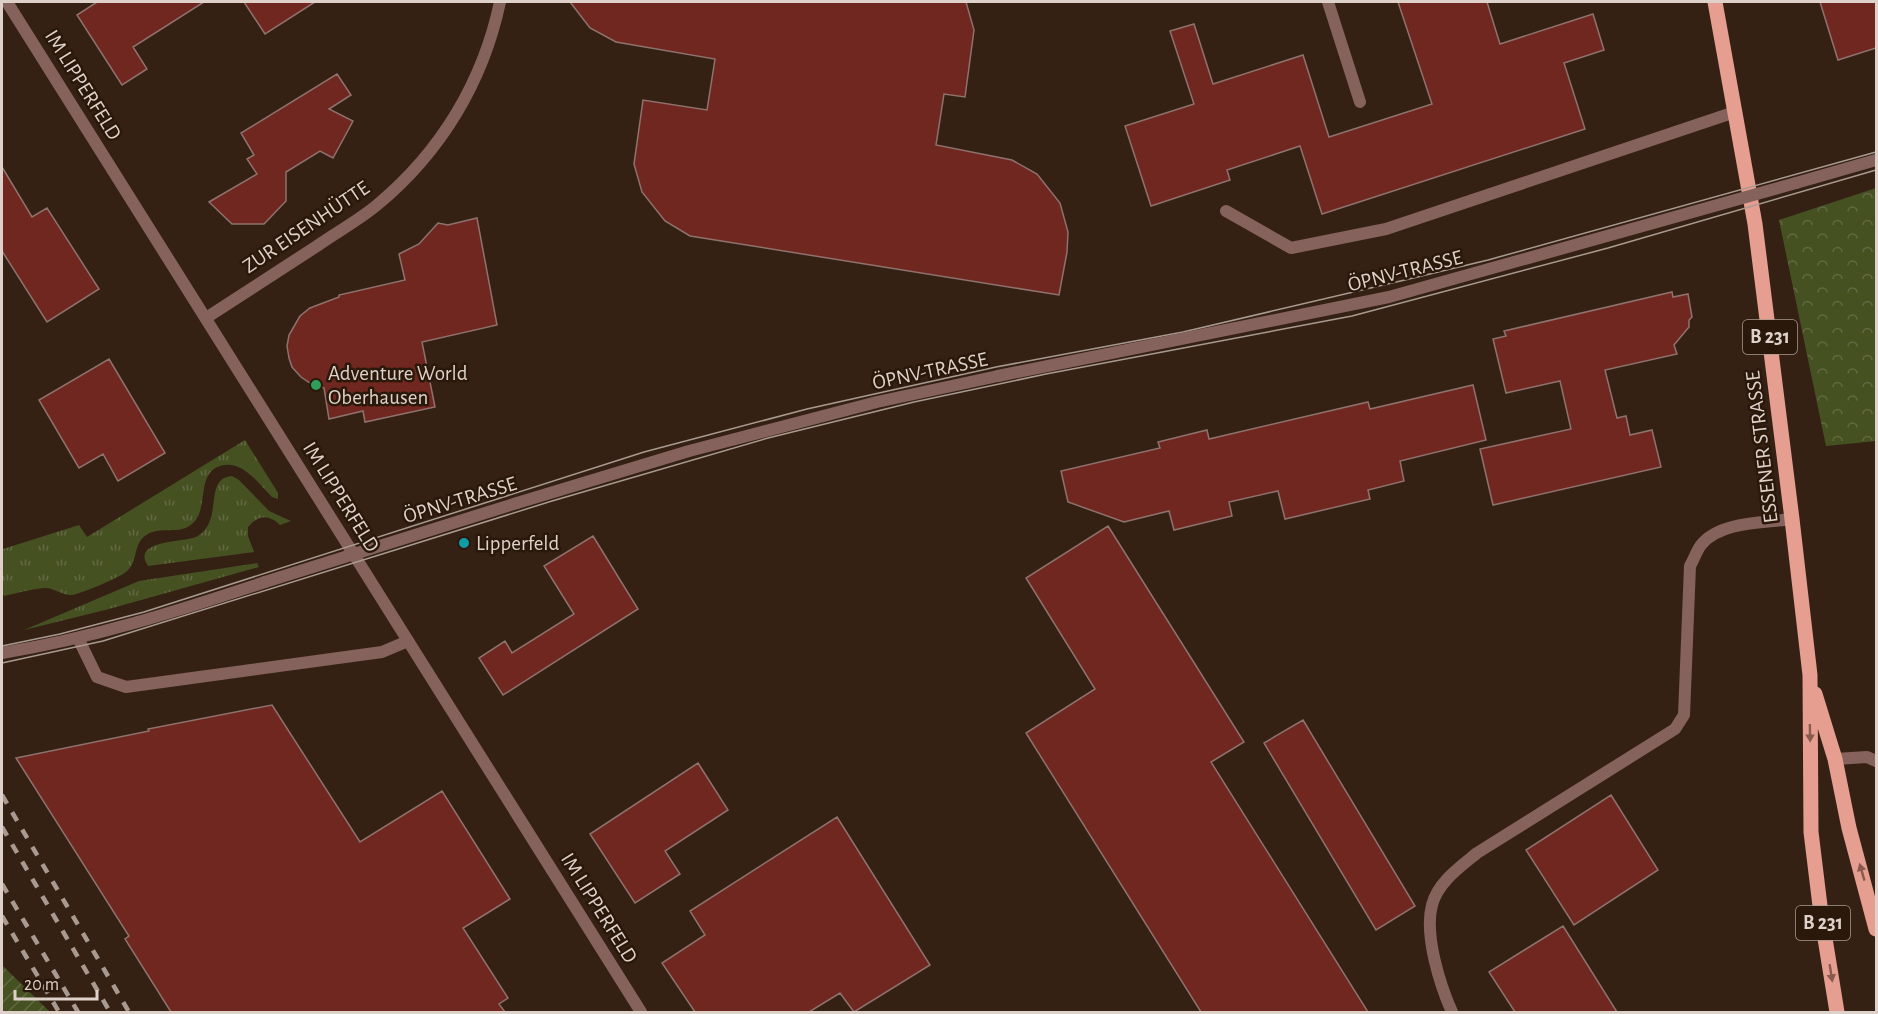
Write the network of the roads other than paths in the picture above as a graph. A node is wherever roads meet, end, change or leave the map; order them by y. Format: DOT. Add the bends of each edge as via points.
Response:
graph roads {
  1 [pos="7,2"];
  2 [pos="500,2"];
  3 [pos="1328,2"];
  4 [pos="1715,2"];
  5 [pos="1360,102"];
  6 [pos="1735,112"];
  7 [pos="1876,160"];
  8 [pos="1227,211"];
  9 [pos="206,318"];
  10 [pos="1792,519"];
  11 [pos="78,638"];
  12 [pos="408,641"];
  13 [pos="2,653"];
  14 [pos="1810,675"];
  15 [pos="1835,759"];
  16 [pos="1876,761"];
  17 [pos="1876,929"];
  18 [pos="641,1012"];
  19 [pos="1452,1012"];
  20 [pos="1837,1012"];
  1 -- 9 [label="street, IM LIPPERFELD"];
  2 -- 9 [label="street, ZUR EISENHÜTTE" via="478,74 432,149 378,205"];
  3 -- 5 [label="street"];
  4 -- 6 [label="main road, ESSENER STRASSE / B 231"];
  6 -- 8 [label="street" via="1386,229 1291,248"];
  6 -- 10 [label="main road, ESSENER STRASSE / B 231" via="1755,224"];
  7 -- 11 [label="street, ÖPNV-TRASSE, bridge" via="1389,297 877,402 689,451 163,616"];
  9 -- 12 [label="street, IM LIPPERFELD"];
  10 -- 14 [label="main road, ESSENER STRASSE / B 231"];
  10 -- 19 [label="street" via="1727,528 1701,545 1690,566 1684,715 1675,729 1477,853 1454,871 1439,890 1432,904 1432,946 1443,993"];
  11 -- 12 [label="street" via="97,677 126,687 382,652"];
  11 -- 13 [label="street, ÖPNV-TRASSE"];
  12 -- 18 [label="street, IM LIPPERFELD"];
  14 -- 15 [label="main road, ESSENER STRASSE / B 231"];
  14 -- 20 [label="main road, ESSENER STRASSE / B 231, one-way" via="1811,832"];
  15 -- 16 [label="street" via="1867,757"];
  17 -- 15 [label="main road, ESSENER STRASSE / B 231, one-way"];
}
